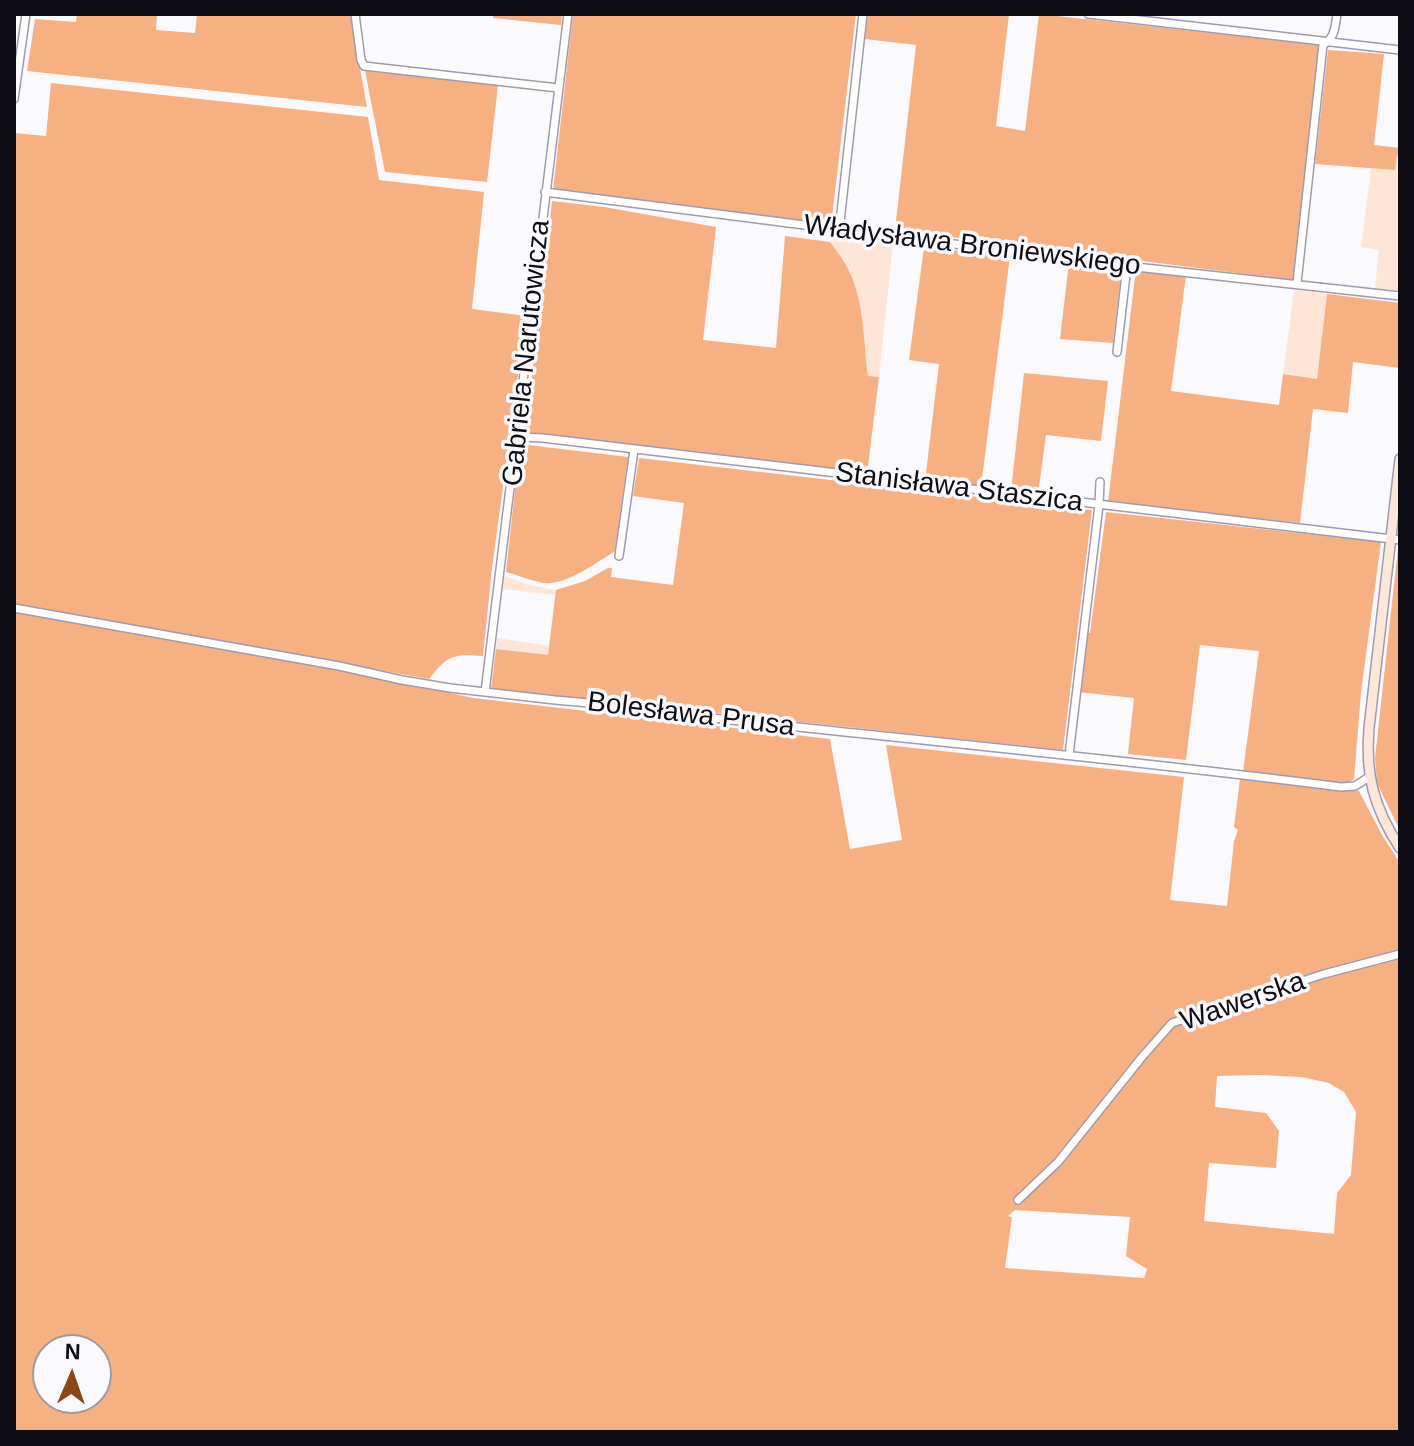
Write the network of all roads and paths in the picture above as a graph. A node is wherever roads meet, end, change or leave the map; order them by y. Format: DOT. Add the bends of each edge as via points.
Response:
graph roads {
  1 [pos="26,14"];
  2 [pos="355,14"];
  3 [pos="568,14"];
  4 [pos="863,14"];
  5 [pos="1088,14"];
  6 [pos="1337,14"];
  7 [pos="1160,18"];
  8 [pos="1329,41"];
  9 [pos="1400,50"];
  10 [pos="16,74"];
  11 [pos="558,88"];
  12 [pos="14,99"];
  13 [pos="545,192"];
  14 [pos="839,231"];
  15 [pos="1127,266"];
  16 [pos="1297,283"];
  17 [pos="1400,296"];
  18 [pos="1117,352"];
  19 [pos="517,437"];
  20 [pos="634,450"];
  21 [pos="1400,459"];
  22 [pos="1100,482"];
  23 [pos="1099,505"];
  24 [pos="1395,540"];
  25 [pos="619,556"];
  26 [pos="14,608"];
  27 [pos="485,692"];
  28 [pos="1069,755"];
  29 [pos="1369,777"];
  30 [pos="1400,848"];
  31 [pos="1400,954"];
  32 [pos="1018,1200"];
  1 -- 10 [label="street"];
  2 -- 11 [label="street" via="364,66"];
  3 -- 11 [label="street, Gabriela Narutowicza"];
  4 -- 14 [label="street"];
  5 -- 7 [label="street"];
  6 -- 8 [label="street"];
  7 -- 8 [label="street"];
  8 -- 9 [label="street"];
  8 -- 16 [label="street" via="1323,45"];
  10 -- 12 [label="street"];
  11 -- 13 [label="street, Gabriela Narutowicza"];
  13 -- 14 [label="street, Władysława Broniewskiego"];
  13 -- 19 [label="street, Gabriela Narutowicza"];
  14 -- 15 [label="street, Władysława Broniewskiego"];
  15 -- 16 [label="street, Władysława Broniewskiego"];
  15 -- 18 [label="street"];
  16 -- 17 [label="street, Władysława Broniewskiego"];
  19 -- 20 [label="street, Stanisława Staszica"];
  19 -- 27 [label="street, Gabriela Narutowicza"];
  20 -- 23 [label="street, Stanisława Staszica"];
  20 -- 25 [label="street"];
  21 -- 24 [label="street"];
  22 -- 23 [label="street"];
  23 -- 24 [label="street, Stanisława Staszica"];
  23 -- 28 [label="street"];
  24 -- 29 [label="street" via="1369,728"];
  26 -- 27 [label="street, Bolesława Prusa"];
  27 -- 28 [label="street, Bolesława Prusa"];
  28 -- 29 [label="street, Bolesława Prusa" via="1341,787"];
  29 -- 30 [label="street"];
  31 -- 32 [label="street, Wawerska" via="1172,1023 1058,1162"];
}
